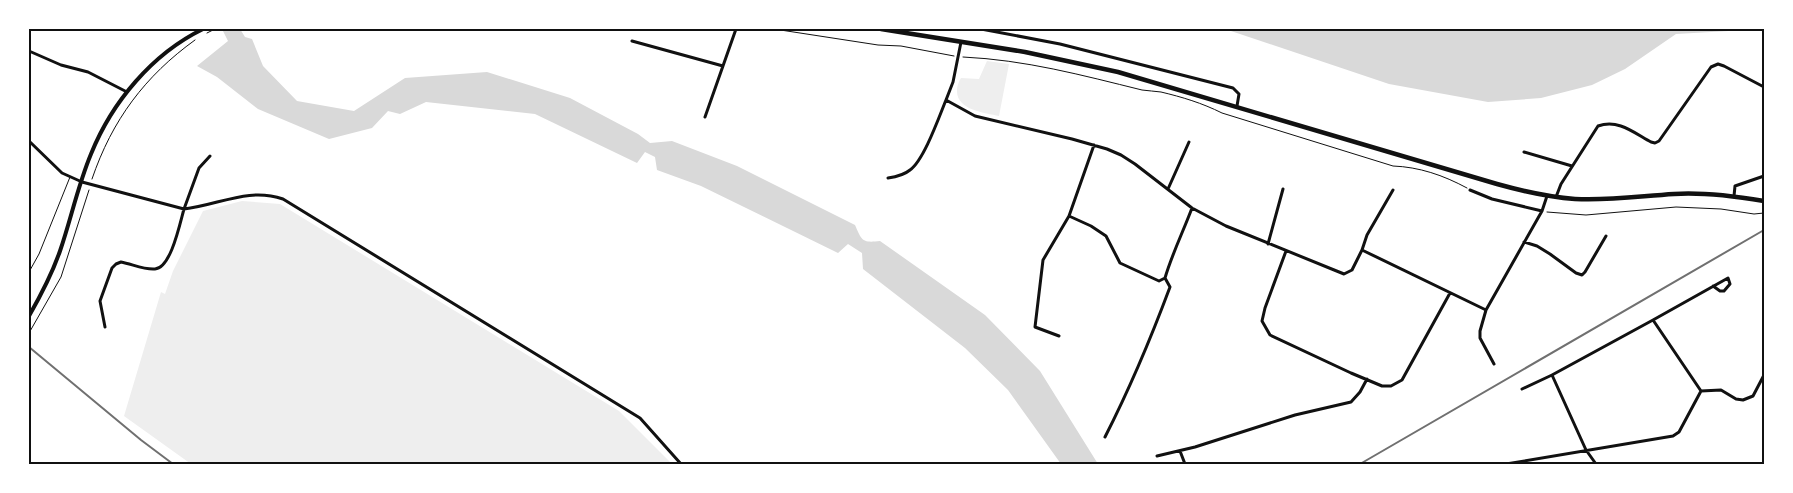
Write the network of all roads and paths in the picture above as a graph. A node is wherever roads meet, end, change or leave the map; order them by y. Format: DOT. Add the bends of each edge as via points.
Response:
graph roads {
  1 [pos="203,29"];
  2 [pos="214,29"];
  3 [pos="736,29"];
  4 [pos="774,29"];
  5 [pos="881,29"];
  6 [pos="981,29"];
  7 [pos="918,32"];
  8 [pos="206,33"];
  9 [pos="199,37"];
  10 [pos="632,41"];
  11 [pos="961,41"];
  12 [pos="29,50"];
  13 [pos="958,56"];
  14 [pos="723,66"];
  15 [pos="1764,87"];
  16 [pos="126,92"];
  17 [pos="946,100"];
  18 [pos="1237,106"];
  19 [pos="705,117"];
  20 [pos="29,142"];
  21 [pos="1189,142"];
  22 [pos="1094,145"];
  23 [pos="1524,152"];
  24 [pos="210,156"];
  25 [pos="1572,166"];
  26 [pos="70,176"];
  27 [pos="1764,176"];
  28 [pos="888,178"];
  29 [pos="92,180"];
  30 [pos="82,182"];
  31 [pos="90,187"];
  32 [pos="1283,188"];
  33 [pos="1168,189"];
  34 [pos="1393,190"];
  35 [pos="1470,190"];
  36 [pos="1547,196"];
  37 [pos="1734,196"];
  38 [pos="1556,197"];
  39 [pos="1764,202"];
  40 [pos="1192,208"];
  41 [pos="184,209"];
  42 [pos="1542,211"];
  43 [pos="1764,213"];
  44 [pos="1069,216"];
  45 [pos="1606,236"];
  46 [pos="1524,242"];
  47 [pos="1268,244"];
  48 [pos="1362,250"];
  49 [pos="1286,251"];
  50 [pos="29,272"];
  51 [pos="1165,278"];
  52 [pos="1713,286"];
  53 [pos="1450,292"];
  54 [pos="1486,310"];
  55 [pos="29,316"];
  56 [pos="1654,320"];
  57 [pos="105,327"];
  58 [pos="29,333"];
  59 [pos="1059,336"];
  60 [pos="1494,364"];
  61 [pos="1552,375"];
  62 [pos="1764,375"];
  63 [pos="1367,380"];
  64 [pos="1522,389"];
  65 [pos="1701,391"];
  66 [pos="1106,437"];
  67 [pos="1586,450"];
  68 [pos="1180,451"];
  69 [pos="1157,456"];
  70 [pos="681,464"];
  71 [pos="1185,464"];
  72 [pos="1506,464"];
  73 [pos="1596,464"];
  1 -- 16 [label="main road" via="169,50"];
  2 -- 8 [label="path"];
  3 -- 14 [label="street"];
  4 -- 13 [label="path"];
  5 -- 7 [label="main road"];
  6 -- 18 [label="street" via="1060,44 1233,88 1239,94"];
  7 -- 11 [label="main road"];
  9 -- 29 [label="path" via="151,78 128,106 104,145"];
  10 -- 14 [label="street"];
  11 -- 13 [label="street"];
  11 -- 18 [label="main road" via="1109,70"];
  12 -- 16 [label="street" via="61,65 88,72"];
  13 -- 17 [label="street"];
  13 -- 35 [label="path" via="1056,68 1159,92 1393,166 1435,173"];
  14 -- 19 [label="street"];
  15 -- 25 [label="street" via="1718,64 1711,67 1659,141 1650,142 1616,123 1607,123 1598,126"];
  16 -- 30 [label="main road" via="98,137"];
  17 -- 22 [label="street" via="975,116"];
  17 -- 28 [label="street" via="924,150 911,170"];
  18 -- 36 [label="main road" via="1496,184"];
  20 -- 26 [label="street" via="62,173"];
  21 -- 33 [label="street"];
  22 -- 33 [label="street" via="1122,155"];
  22 -- 44 [label="street"];
  23 -- 25 [label="street"];
  24 -- 41 [label="street" via="199,168"];
  25 -- 38 [label="street"];
  26 -- 30 [label="street"];
  26 -- 50 [label="lane"];
  27 -- 37 [label="street" via="1735,186"];
  30 -- 41 [label="street"];
  30 -- 55 [label="main road" via="60,253"];
  31 -- 58 [label="path" via="61,277"];
  32 -- 47 [label="street"];
  33 -- 40 [label="street"];
  34 -- 48 [label="street"];
  35 -- 42 [label="street"];
  36 -- 38 [label="main road"];
  36 -- 42 [label="street"];
  37 -- 38 [label="main road"];
  37 -- 39 [label="main road"];
  40 -- 47 [label="street"];
  40 -- 51 [label="street"];
  41 -- 57 [label="street" via="163,266 154,270 121,262 112,268 100,301"];
  41 -- 70 [label="street" via="249,194 283,199 640,418"];
  42 -- 43 [label="path" via="1586,215 1676,206"];
  42 -- 46 [label="street"];
  44 -- 51 [label="street" via="1106,236 1120,263 1160,281"];
  44 -- 59 [label="street" via="1044,260 1035,327"];
  45 -- 46 [label="street" via="1582,275 1537,246"];
  46 -- 54 [label="street"];
  47 -- 49 [label="street"];
  48 -- 49 [label="street" via="1352,270 1344,274"];
  48 -- 53 [label="street"];
  49 -- 63 [label="street" via="1262,321 1270,335"];
  51 -- 66 [label="street" via="1170,287 1151,340"];
  52 -- 52 [label="street" via="1728,278 1730,284 1720,292"];
  52 -- 56 [label="street"];
  53 -- 54 [label="street"];
  53 -- 63 [label="street" via="1402,380 1391,386"];
  54 -- 60 [label="street" via="1480,338"];
  56 -- 61 [label="street"];
  56 -- 65 [label="street"];
  61 -- 64 [label="street"];
  61 -- 67 [label="street"];
  62 -- 65 [label="street" via="1753,396 1743,400 1722,390"];
  63 -- 68 [label="street" via="1351,402 1295,415"];
  65 -- 67 [label="street" via="1679,432 1672,436"];
  67 -- 72 [label="street"];
  67 -- 73 [label="street"];
  68 -- 69 [label="street"];
  68 -- 71 [label="street"];
}
